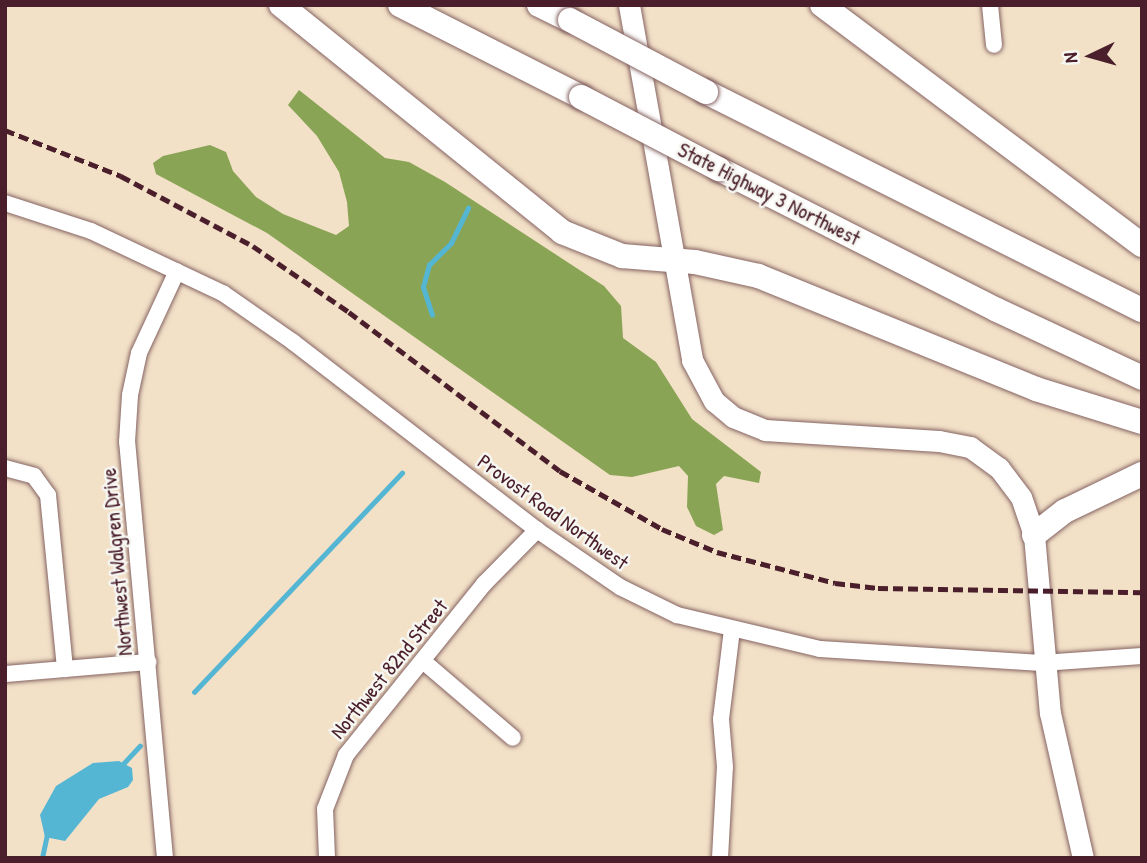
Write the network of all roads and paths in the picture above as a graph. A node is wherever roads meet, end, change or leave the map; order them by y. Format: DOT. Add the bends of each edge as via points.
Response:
graph roads {
  1 [pos="281,5"];
  2 [pos="400,5"];
  3 [pos="540,5"];
  4 [pos="629,5"];
  5 [pos="822,5"];
  6 [pos="990,5"];
  7 [pos="994,45"];
  8 [pos="5,204"];
  9 [pos="1142,244"];
  10 [pos="674,261"];
  11 [pos="177,271"];
  12 [pos="1142,310"];
  13 [pos="1142,378"];
  14 [pos="1142,422"];
  15 [pos="5,468"];
  16 [pos="1142,474"];
  17 [pos="537,530"];
  18 [pos="1034,535"];
  19 [pos="732,630"];
  20 [pos="1142,656"];
  21 [pos="423,661"];
  22 [pos="148,662"];
  23 [pos="1042,663"];
  24 [pos="65,669"];
  25 [pos="5,674"];
  26 [pos="513,738"];
  27 [pos="165,858"];
  28 [pos="327,858"];
  29 [pos="720,858"];
  30 [pos="1083,858"];
  1 -- 10 [label="highway" via="562,232 622,256"];
  2 -- 13 [label="highway, State Highway 3 Northwest, bridge" via="997,310"];
  3 -- 12 [label="highway, bridge"];
  4 -- 10 [label="main road"];
  5 -- 9 [label="highway"];
  6 -- 7 [label="street"];
  8 -- 11 [label="street, Provost Road Northwest" via="91,231"];
  10 -- 14 [label="highway" via="758,276 1037,388"];
  10 -- 18 [label="main road" via="697,375 714,401 733,417 776,432 939,441 970,447 1012,482"];
  11 -- 17 [label="street, Provost Road Northwest" via="224,294 293,342"];
  11 -- 22 [label="street, Northwest Walgren Drive" via="139,353 127,418"];
  15 -- 24 [label="street" via="34,476 48,495"];
  16 -- 18 [label="highway" via="1065,511"];
  17 -- 19 [label="street, Provost Road Northwest" via="620,587 677,615"];
  17 -- 21 [label="street, Northwest 82nd Street" via="484,584"];
  18 -- 23 [label="main road"];
  19 -- 23 [label="street, Provost Road Northwest" via="820,649"];
  19 -- 29 [label="street" via="721,719 725,767"];
  20 -- 23 [label="street, Provost Road Northwest"];
  21 -- 26 [label="street"];
  21 -- 28 [label="street, Northwest 82nd Street" via="366,726 333,781 325,809"];
  22 -- 24 [label="street"];
  22 -- 27 [label="street, Northwest Walgren Drive"];
  23 -- 30 [label="main road"];
  24 -- 25 [label="street"];
}
